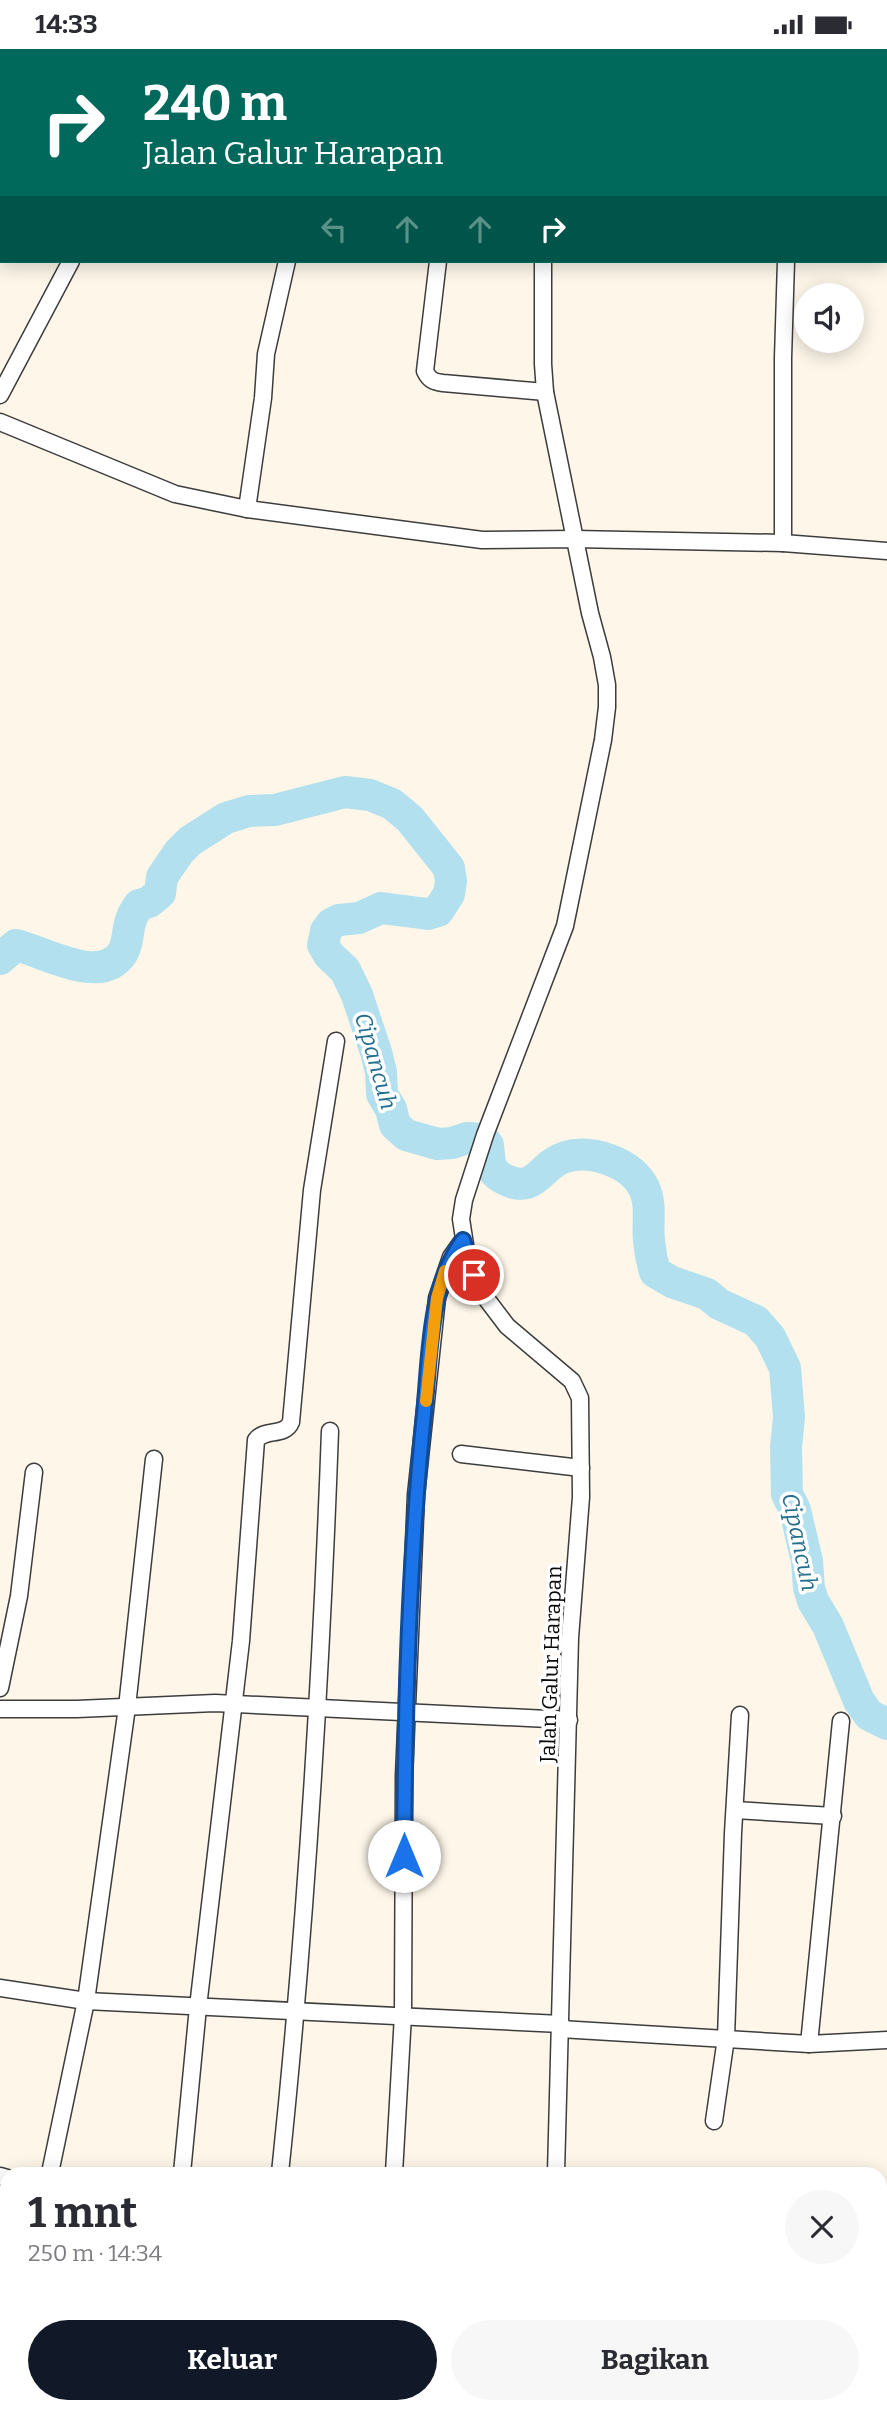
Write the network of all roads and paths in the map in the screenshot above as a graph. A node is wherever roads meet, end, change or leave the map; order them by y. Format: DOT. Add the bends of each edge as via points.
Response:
graph roads {
  1 [pos="70,263"];
  2 [pos="287,263"];
  3 [pos="438,263"];
  4 [pos="543,263"];
  5 [pos="786,263"];
  6 [pos="545,392"];
  7 [pos="0,395"];
  8 [pos="0,422"];
  9 [pos="247,509"];
  10 [pos="574,539"];
  11 [pos="783,543"];
  12 [pos="887,551"];
  13 [pos="336,1041"];
  14 [pos="463,1240"];
  15 [pos="330,1431"];
  16 [pos="461,1454"];
  17 [pos="154,1459"];
  18 [pos="582,1468"];
  19 [pos="34,1472"];
  20 [pos="0,1688"];
  21 [pos="234,1705"];
  22 [pos="127,1707"];
  23 [pos="317,1708"];
  24 [pos="0,1709"];
  25 [pos="406,1711"];
  26 [pos="740,1715"];
  27 [pos="569,1720"];
  28 [pos="841,1721"];
  29 [pos="735,1810"];
  30 [pos="833,1816"];
  31 [pos="0,1988"];
  32 [pos="86,2001"];
  33 [pos="198,2007"];
  34 [pos="297,2010"];
  35 [pos="403,2015"];
  36 [pos="561,2026"];
  37 [pos="726,2038"];
  38 [pos="887,2040"];
  39 [pos="809,2043"];
  40 [pos="714,2121"];
  41 [pos="51,2167"];
  42 [pos="183,2167"];
  43 [pos="281,2167"];
  44 [pos="394,2167"];
  45 [pos="556,2167"];
  1 -- 7 [label="street"];
  2 -- 9 [label="street" via="266,354"];
  3 -- 6 [label="street" via="428,376 443,383"];
  4 -- 6 [label="street, Jalan Galur Harapan"];
  5 -- 11 [label="street"];
  6 -- 10 [label="street, Jalan Galur Harapan"];
  8 -- 9 [label="street" via="175,494"];
  9 -- 10 [label="street" via="482,540"];
  10 -- 11 [label="street"];
  10 -- 14 [label="street, Jalan Galur Harapan" via="607,685 603,740 565,926 485,1135 464,1200"];
  11 -- 12 [label="street"];
  13 -- 21 [label="street" via="312,1190 291,1422 285,1430 262,1434 257,1440"];
  14 -- 18 [label="street, Jalan Galur Harapan" via="474,1275 494,1310 577,1388"];
  14 -- 25 [label="street" via="451,1257 437,1298 416,1495"];
  15 -- 23 [label="street"];
  16 -- 18 [label="street"];
  17 -- 22 [label="street"];
  18 -- 27 [label="street, Jalan Galur Harapan"];
  19 -- 20 [label="street" via="19,1596"];
  21 -- 22 [label="street"];
  21 -- 23 [label="street"];
  21 -- 33 [label="street"];
  22 -- 24 [label="street"];
  22 -- 32 [label="street"];
  23 -- 25 [label="street"];
  23 -- 34 [label="street"];
  25 -- 27 [label="street"];
  25 -- 35 [label="street"];
  26 -- 29 [label="street"];
  27 -- 36 [label="street, Jalan Galur Harapan"];
  28 -- 30 [label="street"];
  29 -- 30 [label="street"];
  29 -- 37 [label="street"];
  30 -- 39 [label="street"];
  31 -- 32 [label="street"];
  32 -- 33 [label="street"];
  32 -- 41 [label="street"];
  33 -- 34 [label="street"];
  33 -- 42 [label="street"];
  34 -- 35 [label="street"];
  34 -- 43 [label="street"];
  35 -- 36 [label="street"];
  35 -- 44 [label="street"];
  36 -- 37 [label="street"];
  36 -- 45 [label="street, Jalan Galur Harapan"];
  37 -- 39 [label="street"];
  37 -- 40 [label="street"];
  38 -- 39 [label="street"];
}
